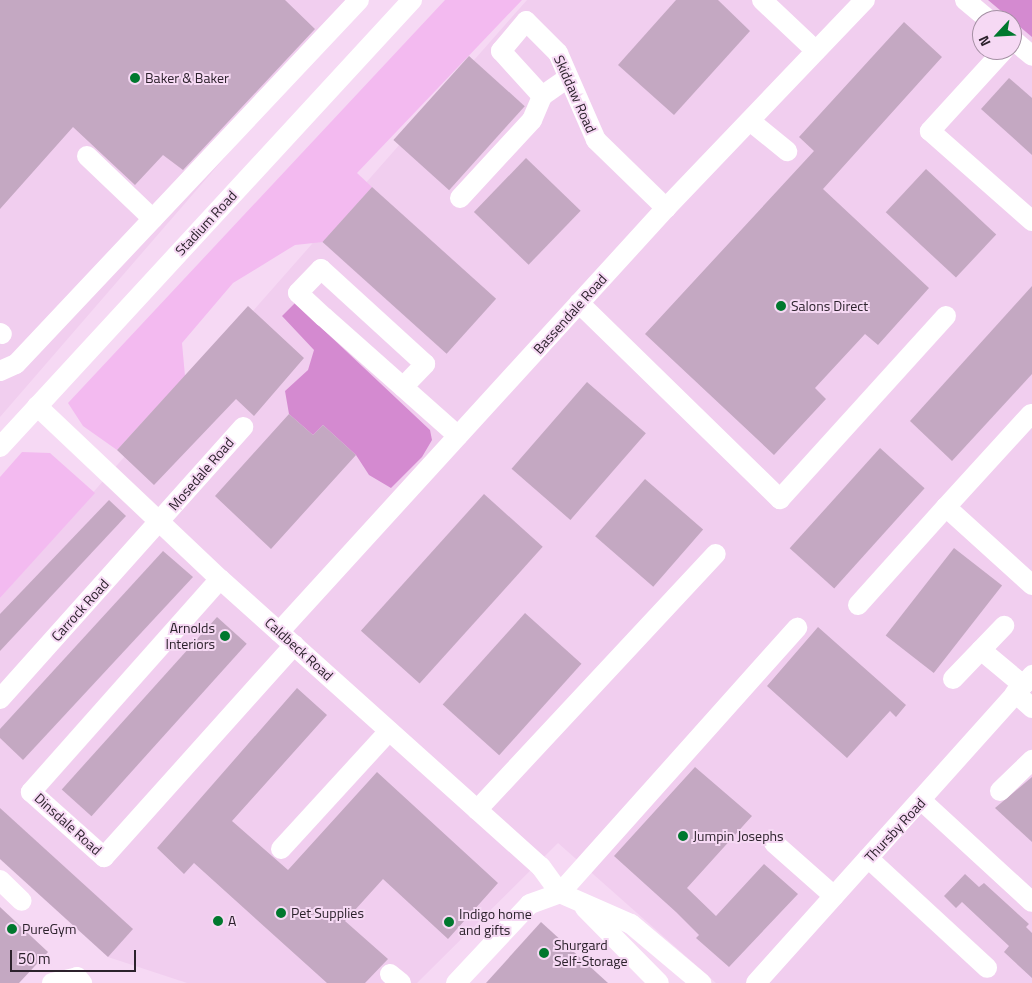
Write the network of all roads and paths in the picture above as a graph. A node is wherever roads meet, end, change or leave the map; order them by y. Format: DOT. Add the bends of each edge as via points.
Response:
graph roads {
  1 [pos="359,0"];
  2 [pos="412,0"];
  3 [pos="762,0"];
  4 [pos="865,0"];
  5 [pos="965,0"];
  6 [pos="977,10"];
  7 [pos="816,52"];
  8 [pos="995,60"];
  9 [pos="568,78"];
  10 [pos="542,96"];
  11 [pos="750,121"];
  12 [pos="786,151"];
  13 [pos="87,156"];
  14 [pos="460,198"];
  15 [pos="666,208"];
  16 [pos="153,219"];
  17 [pos="1032,220"];
  18 [pos="579,303"];
  19 [pos="946,316"];
  20 [pos="0,371"];
  21 [pos="403,387"];
  22 [pos="37,406"];
  23 [pos="1031,414"];
  24 [pos="243,427"];
  25 [pos="458,436"];
  26 [pos="0,447"];
  27 [pos="946,507"];
  28 [pos="159,522"];
  29 [pos="716,554"];
  30 [pos="220,578"];
  31 [pos="1032,585"];
  32 [pos="858,605"];
  33 [pos="1004,626"];
  34 [pos="797,628"];
  35 [pos="286,638"];
  36 [pos="981,650"];
  37 [pos="953,679"];
  38 [pos="1023,684"];
  39 [pos="0,699"];
  40 [pos="1032,708"];
  41 [pos="389,730"];
  42 [pos="1032,760"];
  43 [pos="1000,791"];
  44 [pos="922,801"];
  45 [pos="477,810"];
  46 [pos="774,843"];
  47 [pos="281,849"];
  48 [pos="868,858"];
  49 [pos="0,880"];
  50 [pos="560,893"];
  51 [pos="834,896"];
  52 [pos="22,901"];
  53 [pos="580,902"];
  54 [pos="1032,902"];
  55 [pos="987,968"];
  56 [pos="52,983"];
  57 [pos="82,983"];
  58 [pos="456,983"];
  59 [pos="659,983"];
  60 [pos="701,983"];
  61 [pos="756,983"];
  1 -- 16 [label="street"];
  2 -- 22 [label="street, Stadium Road"];
  3 -- 7 [label="street"];
  4 -- 7 [label="street, Bassendale Road"];
  5 -- 6 [label="street"];
  7 -- 11 [label="street, Bassendale Road"];
  8 -- 17 [label="street" via="930,131"];
  9 -- 10 [label="street"];
  9 -- 10 [label="street, Skiddaw Road" via="558,53 526,21 501,52"];
  9 -- 15 [label="street, Skiddaw Road" via="596,140"];
  10 -- 14 [label="street" via="532,120"];
  11 -- 12 [label="street"];
  11 -- 15 [label="street, Bassendale Road"];
  13 -- 16 [label="street"];
  15 -- 18 [label="street, Bassendale Road"];
  16 -- 20 [label="street" via="16,364"];
  18 -- 19 [label="street" via="780,499"];
  18 -- 25 [label="street, Bassendale Road"];
  21 -- 21 [label="street" via="298,293 321,269 425,364"];
  21 -- 25 [label="street"];
  22 -- 26 [label="street, Stadium Road"];
  22 -- 28 [label="street, Caldbeck Road"];
  23 -- 27 [label="street"];
  24 -- 28 [label="street, Mosedale Road"];
  25 -- 35 [label="street, Bassendale Road"];
  27 -- 31 [label="street"];
  27 -- 32 [label="street"];
  28 -- 30 [label="street, Caldbeck Road"];
  28 -- 39 [label="street, Carrock Road"];
  29 -- 45 [label="street"];
  30 -- 35 [label="street, Caldbeck Road"];
  30 -- 35 [label="street, Dinsdale Road" via="31,792 104,857"];
  33 -- 36 [label="street"];
  34 -- 50 [label="street"];
  35 -- 41 [label="street, Caldbeck Road"];
  36 -- 37 [label="street"];
  36 -- 38 [label="street"];
  38 -- 40 [label="street"];
  38 -- 44 [label="street, Thursby Road"];
  41 -- 45 [label="street, Caldbeck Road"];
  41 -- 47 [label="street"];
  42 -- 43 [label="street"];
  44 -- 48 [label="street, Thursby Road"];
  44 -- 54 [label="street"];
  45 -- 50 [label="street, Caldbeck Road" via="541,867"];
  46 -- 51 [label="street"];
  48 -- 51 [label="street, Thursby Road"];
  48 -- 55 [label="street"];
  49 -- 52 [label="street"];
  50 -- 53 [label="street, Caldbeck Road"];
  50 -- 58 [label="street" via="530,904"];
  51 -- 61 [label="street, Thursby Road"];
  53 -- 59 [label="street, Caldbeck Road"];
  53 -- 60 [label="street, Caldbeck Road" via="631,924"];
  56 -- 57 [label="street" via="77,977"];
}
